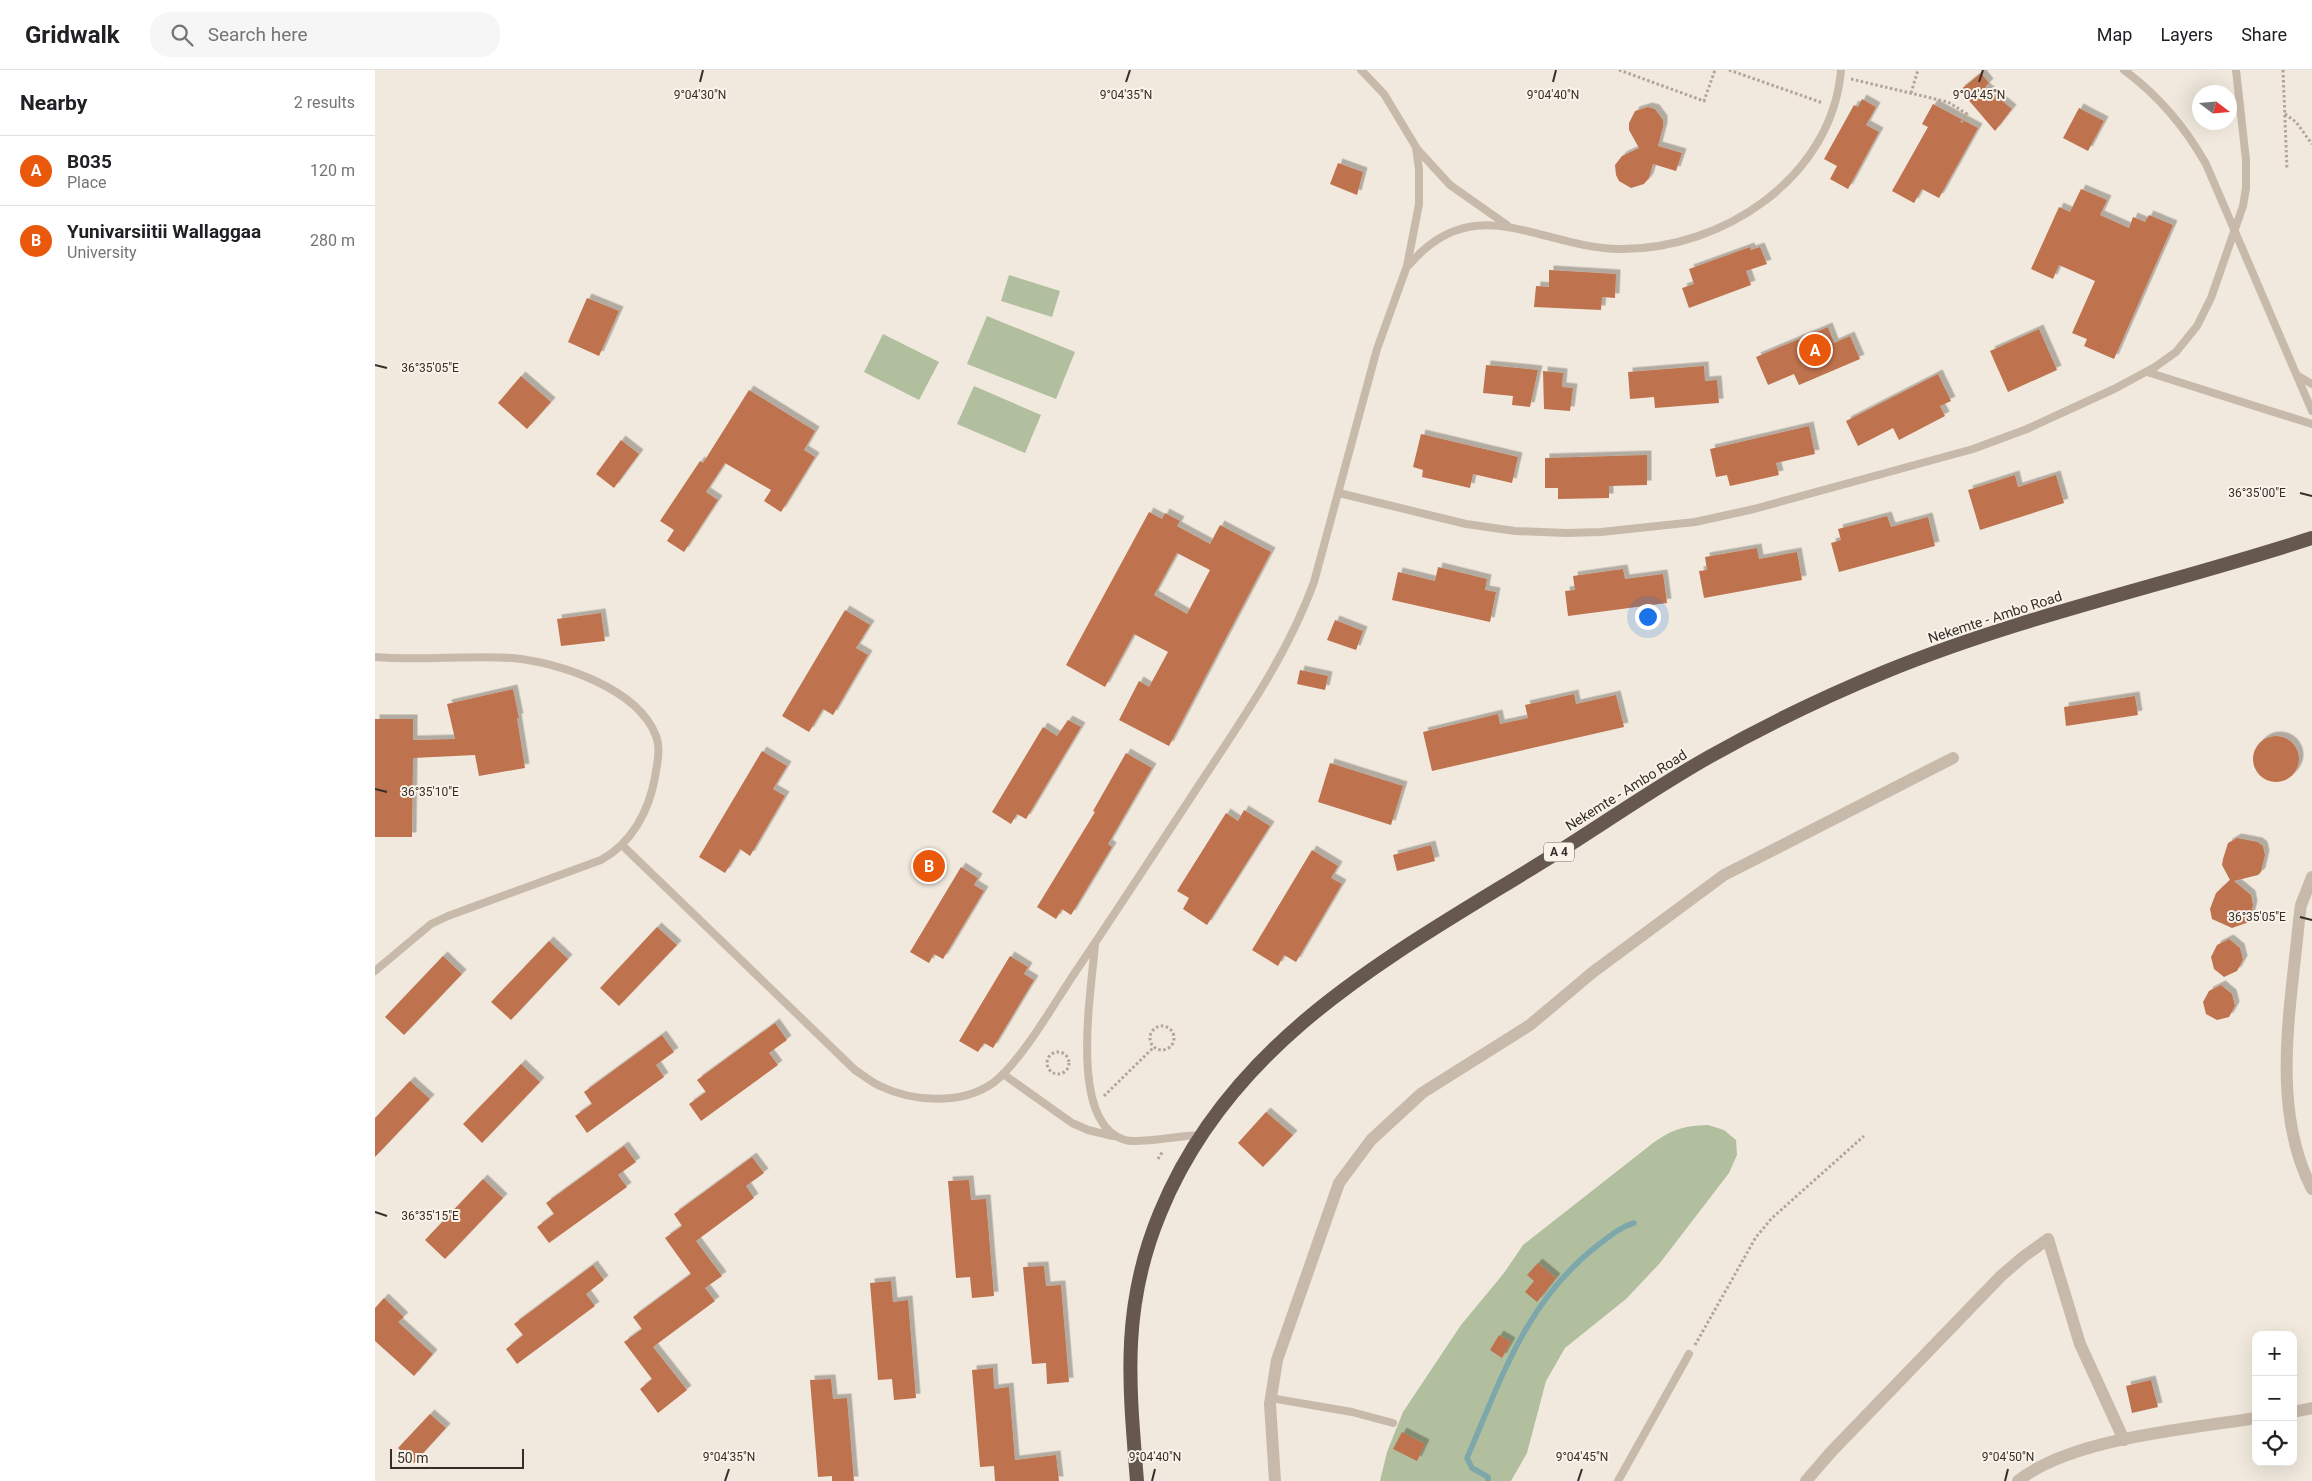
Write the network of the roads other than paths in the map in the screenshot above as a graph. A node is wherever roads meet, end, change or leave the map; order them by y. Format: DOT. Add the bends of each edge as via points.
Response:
graph roads {
  1 [pos="1361,70"];
  2 [pos="2124,70"];
  3 [pos="2236,70"];
  4 [pos="1841,73"];
  5 [pos="1416,147"];
  6 [pos="1508,226"];
  7 [pos="2235,229"];
  8 [pos="1407,266"];
  9 [pos="2147,372"];
  10 [pos="2298,376"];
  11 [pos="2312,384"];
  12 [pos="2312,411"];
  13 [pos="2312,424"];
  14 [pos="1339,493"];
  15 [pos="2312,538"];
  16 [pos="375,657"];
  17 [pos="1953,758"];
  18 [pos="623,846"];
  19 [pos="2312,877"];
  20 [pos="1096,942"];
  21 [pos="375,971"];
  22 [pos="1003,1074"];
  23 [pos="1201,1135"];
  24 [pos="1115,1136"];
  25 [pos="2312,1189"];
  26 [pos="1689,1354"];
  27 [pos="1270,1398"];
  28 [pos="2312,1408"];
  29 [pos="2297,1411"];
  30 [pos="2252,1419"];
  31 [pos="1393,1423"];
  32 [pos="2124,1440"];
  33 [pos="1137,1481"];
  34 [pos="1275,1481"];
  35 [pos="1618,1481"];
  36 [pos="1807,1481"];
  37 [pos="2018,1481"];
  1 -- 5 [label="lane" via="1384,94"];
  2 -- 7 [label="lane" via="2166,108 2198,150"];
  3 -- 7 [label="lane" via="2247,174 2243,206"];
  4 -- 6 [label="lane" via="1833,107 1813,148 1792,177 1753,211 1720,227 1678,241 1618,249 1577,245"];
  5 -- 6 [label="lane" via="1449,185"];
  5 -- 8 [label="lane" via="1419,204"];
  6 -- 8 [label="lane" via="1487,225 1450,232 1427,244"];
  7 -- 9 [label="lane" via="2211,298 2197,326 2176,352"];
  7 -- 10 [label="lane"];
  8 -- 14 [label="lane" via="1383,327"];
  9 -- 13 [label="lane"];
  9 -- 14 [label="lane" via="2035,425 1980,446 1754,509 1695,522 1601,532 1508,530 1466,524"];
  10 -- 11 [label="lane"];
  10 -- 12 [label="lane"];
  14 -- 20 [label="lane" via="1314,582 1282,651 1241,724"];
  15 -- 23 [label="highway, Nekemte - Ambo Road / A 4" via="1965,643 1886,672 1772,723 1710,757 1413,942 1325,1003 1260,1060"];
  16 -- 18 [label="lane" via="526,660 595,681 633,705 652,728 658,749 650,799"];
  17 -- 27 [label="street" via="1725,875 1593,972 1530,1025 1434,1084 1385,1125 1339,1183 1277,1360"];
  18 -- 21 [label="lane" via="601,860 440,920"];
  18 -- 22 [label="lane" via="855,1070 879,1086 914,1096 948,1098 980,1090"];
  19 -- 25 [label="street" via="2299,920 2286,1086 2291,1125"];
  20 -- 22 [label="lane"];
  20 -- 24 [label="lane" via="1087,1058 1101,1122"];
  22 -- 24 [label="lane" via="1072,1124"];
  23 -- 24 [label="lane" via="1127,1141"];
  23 -- 33 [label="highway, Nekemte - Ambo Road / A 4" via="1180,1169 1159,1214 1135,1299 1129,1358"];
  26 -- 35 [label="lane"];
  27 -- 31 [label="lane" via="1352,1412"];
  27 -- 34 [label="street"];
  28 -- 29 [label="street"];
  30 -- 32 [label="street"];
  32 -- 36 [label="street" via="2081,1344 2048,1239 2001,1276 1831,1452"];
  32 -- 37 [label="street" via="2061,1458"];
}
